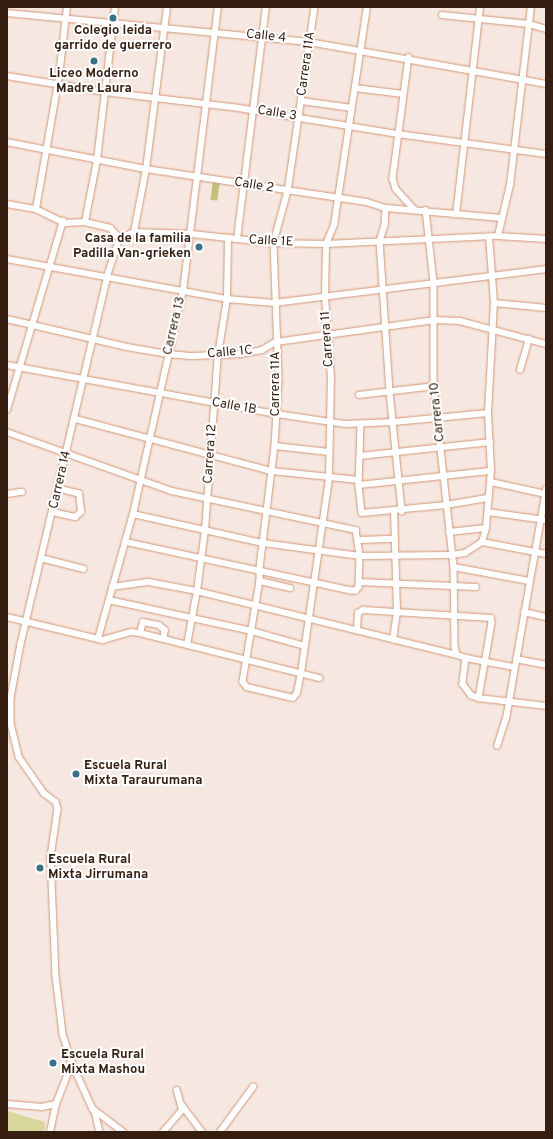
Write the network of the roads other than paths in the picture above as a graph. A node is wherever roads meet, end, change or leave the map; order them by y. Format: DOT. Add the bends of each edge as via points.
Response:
graph roads {
  1 [pos="67,7"];
  2 [pos="115,7"];
  3 [pos="167,7"];
  4 [pos="218,7"];
  5 [pos="266,7"];
  6 [pos="315,7"];
  7 [pos="367,7"];
  8 [pos="480,7"];
  9 [pos="531,7"];
  10 [pos="7,13"];
  11 [pos="442,15"];
  12 [pos="67,18"];
  13 [pos="479,19"];
  14 [pos="114,22"];
  15 [pos="529,24"];
  16 [pos="164,27"];
  17 [pos="546,29"];
  18 [pos="214,32"];
  19 [pos="263,37"];
  20 [pos="309,42"];
  21 [pos="362,49"];
  22 [pos="409,57"];
  23 [pos="473,69"];
  24 [pos="7,76"];
  25 [pos="523,79"];
  26 [pos="58,84"];
  27 [pos="546,84"];
  28 [pos="355,88"];
  29 [pos="105,92"];
  30 [pos="403,94"];
  31 [pos="155,99"];
  32 [pos="302,101"];
  33 [pos="205,104"];
  34 [pos="352,108"];
  35 [pos="254,110"];
  36 [pos="300,118"];
  37 [pos="349,125"];
  38 [pos="398,134"];
  39 [pos="7,142"];
  40 [pos="463,142"];
  41 [pos="514,149"];
  42 [pos="47,150"];
  43 [pos="546,154"];
  44 [pos="97,160"];
  45 [pos="146,169"];
  46 [pos="195,176"];
  47 [pos="246,185"];
  48 [pos="288,191"];
  49 [pos="338,198"];
  50 [pos="7,204"];
  51 [pos="386,208"];
  52 [pos="36,209"];
  53 [pos="414,209"];
  54 [pos="426,210"];
  55 [pos="456,214"];
  56 [pos="502,218"];
  57 [pos="63,221"];
  58 [pos="85,222"];
  59 [pos="134,232"];
  60 [pos="192,234"];
  61 [pos="498,236"];
  62 [pos="489,237"];
  63 [pos="120,238"];
  64 [pos="228,238"];
  65 [pos="237,239"];
  66 [pos="546,239"];
  67 [pos="431,240"];
  68 [pos="380,241"];
  69 [pos="274,243"];
  70 [pos="326,244"];
  71 [pos="7,259"];
  72 [pos="49,265"];
  73 [pos="546,269"];
  74 [pos="491,274"];
  75 [pos="108,276"];
  76 [pos="434,283"];
  77 [pos="383,289"];
  78 [pos="183,291"];
  79 [pos="325,297"];
  80 [pos="227,299"];
  81 [pos="274,303"];
  82 [pos="494,303"];
  83 [pos="546,308"];
  84 [pos="7,319"];
  85 [pos="434,320"];
  86 [pos="32,324"];
  87 [pos="386,326"];
  88 [pos="492,329"];
  89 [pos="329,333"];
  90 [pos="93,339"];
  91 [pos="529,339"];
  92 [pos="276,342"];
  93 [pos="546,344"];
  94 [pos="168,354"];
  95 [pos="218,355"];
  96 [pos="7,365"];
  97 [pos="18,367"];
  98 [pos="520,370"];
  99 [pos="84,378"];
  100 [pos="434,386"];
  101 [pos="160,392"];
  102 [pos="390,392"];
  103 [pos="359,395"];
  104 [pos="215,404"];
  105 [pos="7,410"];
  106 [pos="277,414"];
  107 [pos="488,414"];
  108 [pos="439,418"];
  109 [pos="76,419"];
  110 [pos="330,422"];
  111 [pos="394,422"];
  112 [pos="361,425"];
  113 [pos="7,432"];
  114 [pos="149,437"];
  115 [pos="490,442"];
  116 [pos="275,446"];
  117 [pos="442,449"];
  118 [pos="329,452"];
  119 [pos="67,454"];
  120 [pos="396,454"];
  121 [pos="210,455"];
  122 [pos="360,456"];
  123 [pos="272,471"];
  124 [pos="491,471"];
  125 [pos="444,477"];
  126 [pos="139,478"];
  127 [pos="329,478"];
  128 [pos="399,480"];
  129 [pos="359,482"];
  130 [pos="491,482"];
  131 [pos="59,489"];
  132 [pos="22,492"];
  133 [pos="546,492"];
  134 [pos="7,494"];
  135 [pos="488,498"];
  136 [pos="207,500"];
  137 [pos="446,505"];
  138 [pos="267,510"];
  139 [pos="394,511"];
  140 [pos="402,511"];
  141 [pos="53,512"];
  142 [pos="488,512"];
  143 [pos="133,514"];
  144 [pos="543,520"];
  145 [pos="322,523"];
  146 [pos="486,528"];
  147 [pos="205,530"];
  148 [pos="449,532"];
  149 [pos="358,540"];
  150 [pos="395,540"];
  151 [pos="125,542"];
  152 [pos="482,542"];
  153 [pos="263,543"];
  154 [pos="317,550"];
  155 [pos="534,552"];
  156 [pos="546,554"];
  157 [pos="451,555"];
  158 [pos="360,556"];
  159 [pos="395,556"];
  160 [pos="202,557"];
  161 [pos="41,558"];
  162 [pos="454,567"];
  163 [pos="84,569"];
  164 [pos="260,570"];
  165 [pos="260,581"];
  166 [pos="313,581"];
  167 [pos="529,581"];
  168 [pos="359,582"];
  169 [pos="396,584"];
  170 [pos="455,586"];
  171 [pos="112,587"];
  172 [pos="476,587"];
  173 [pos="290,588"];
  174 [pos="198,591"];
  175 [pos="109,600"];
  176 [pos="256,604"];
  177 [pos="397,612"];
  178 [pos="524,612"];
  179 [pos="455,614"];
  180 [pos="7,617"];
  181 [pos="192,617"];
  182 [pos="546,617"];
  183 [pos="308,618"];
  184 [pos="27,622"];
  185 [pos="252,631"];
  186 [pos="357,631"];
  187 [pos="140,633"];
  188 [pos="98,639"];
  189 [pos="164,639"];
  190 [pos="393,640"];
  191 [pos="187,645"];
  192 [pos="305,646"];
  193 [pos="457,655"];
  194 [pos="466,658"];
  195 [pos="516,658"];
  196 [pos="248,659"];
  197 [pos="486,663"];
  198 [pos="546,665"];
  199 [pos="514,667"];
  200 [pos="300,673"];
  201 [pos="319,678"];
  202 [pos="479,698"];
  203 [pos="508,701"];
  204 [pos="546,706"];
  205 [pos="9,724"];
  206 [pos="498,746"];
  207 [pos="72,1063"];
  208 [pos="253,1087"];
  209 [pos="177,1091"];
  210 [pos="7,1104"];
  211 [pos="56,1104"];
  212 [pos="182,1105"];
  213 [pos="95,1110"];
  214 [pos="50,1132"];
  215 [pos="100,1132"];
  216 [pos="123,1132"];
  217 [pos="163,1132"];
  218 [pos="202,1132"];
  219 [pos="220,1132"];
  1 -- 12 [label="street"];
  2 -- 14 [label="street"];
  3 -- 16 [label="street"];
  4 -- 18 [label="street, Carrera 13"];
  5 -- 19 [label="street"];
  6 -- 20 [label="street, Carrera 11A"];
  7 -- 21 [label="street, Carrera 11"];
  8 -- 13 [label="street"];
  9 -- 15 [label="street"];
  10 -- 12 [label="street, Calle 4"];
  11 -- 13 [label="street"];
  12 -- 14 [label="street, Calle 4"];
  12 -- 26 [label="street"];
  13 -- 15 [label="street"];
  13 -- 23 [label="street"];
  14 -- 16 [label="street, Calle 4"];
  14 -- 29 [label="street"];
  15 -- 17 [label="street"];
  15 -- 25 [label="street"];
  16 -- 18 [label="street, Calle 4"];
  16 -- 31 [label="street"];
  18 -- 19 [label="street, Calle 4"];
  18 -- 33 [label="street, Carrera 13"];
  19 -- 20 [label="street, Calle 4"];
  19 -- 35 [label="street"];
  20 -- 21 [label="street, Calle 4"];
  20 -- 32 [label="street, Carrera 11A"];
  21 -- 22 [label="street, Calle 4"];
  21 -- 28 [label="street, Carrera 11"];
  22 -- 23 [label="street, Calle 4"];
  22 -- 30 [label="street"];
  23 -- 25 [label="street, Calle 4"];
  23 -- 40 [label="street"];
  24 -- 26 [label="street, Calle 3"];
  25 -- 27 [label="street, Calle 4"];
  25 -- 41 [label="street"];
  26 -- 29 [label="street, Calle 3"];
  26 -- 42 [label="street"];
  28 -- 30 [label="street"];
  28 -- 34 [label="street, Carrera 11"];
  29 -- 31 [label="street, Calle 3"];
  29 -- 44 [label="street"];
  30 -- 38 [label="street"];
  31 -- 33 [label="street, Calle 3"];
  31 -- 45 [label="street"];
  32 -- 34 [label="street"];
  32 -- 36 [label="street, Carrera 11A"];
  33 -- 35 [label="street, Calle 3"];
  33 -- 46 [label="street, Carrera 13"];
  34 -- 37 [label="street, Carrera 11"];
  35 -- 36 [label="street, Calle 3"];
  35 -- 47 [label="street"];
  36 -- 37 [label="street, Calle 3"];
  36 -- 48 [label="street, Carrera 11A"];
  37 -- 38 [label="street, Calle 3"];
  37 -- 49 [label="street, Carrera 11"];
  38 -- 40 [label="street, Calle 3"];
  38 -- 53 [label="street" via="394,185"];
  39 -- 42 [label="street, Calle 2"];
  40 -- 41 [label="street, Calle 3"];
  40 -- 55 [label="street"];
  41 -- 43 [label="street, Calle 3"];
  41 -- 56 [label="street" via="510,185"];
  42 -- 44 [label="street, Calle 2"];
  42 -- 52 [label="street"];
  44 -- 45 [label="street, Calle 2"];
  44 -- 58 [label="street"];
  45 -- 46 [label="street, Calle 2"];
  45 -- 59 [label="street"];
  46 -- 47 [label="street, Calle 2"];
  46 -- 60 [label="street, Carrera 13"];
  47 -- 48 [label="street, Calle 2"];
  47 -- 65 [label="street"];
  48 -- 49 [label="street, Calle 2"];
  48 -- 69 [label="street, Carrera 11A"];
  49 -- 51 [label="street, Calle 2"];
  49 -- 70 [label="street, Carrera 11" via="334,225"];
  50 -- 52 [label="street"];
  51 -- 53 [label="street, Calle 2"];
  51 -- 68 [label="street" via="386,225"];
  52 -- 57 [label="street"];
  53 -- 54 [label="street, Calle 2"];
  54 -- 55 [label="street, Calle 2"];
  54 -- 67 [label="street, Carrera 10"];
  55 -- 56 [label="street, Calle 2"];
  56 -- 61 [label="street"];
  57 -- 58 [label="street"];
  57 -- 72 [label="street"];
  58 -- 63 [label="street" via="113,230"];
  59 -- 60 [label="street, Calle 1E"];
  59 -- 63 [label="street, Calle 1E"];
  60 -- 64 [label="street, Calle 1E"];
  60 -- 78 [label="street, Carrera 13"];
  61 -- 62 [label="street, Calle 1E"];
  61 -- 66 [label="street, Calle 1E"];
  62 -- 67 [label="street, Calle 1E"];
  62 -- 74 [label="street"];
  63 -- 75 [label="street, Carrera 14"];
  64 -- 65 [label="street, Calle 1E"];
  64 -- 80 [label="street, Carrera 12"];
  65 -- 69 [label="street, Calle 1E"];
  67 -- 68 [label="street, Calle 1E"];
  67 -- 76 [label="street, Carrera 10"];
  68 -- 70 [label="street, Calle 1E"];
  68 -- 77 [label="street"];
  69 -- 70 [label="street, Calle 1E"];
  69 -- 81 [label="street, Carrera 11A"];
  70 -- 79 [label="street, Carrera 11"];
  71 -- 72 [label="street"];
  72 -- 75 [label="street"];
  72 -- 86 [label="street"];
  73 -- 74 [label="street"];
  74 -- 76 [label="street"];
  74 -- 82 [label="street"];
  75 -- 78 [label="street"];
  75 -- 90 [label="street, Carrera 14"];
  76 -- 77 [label="street"];
  76 -- 85 [label="street, Carrera 10"];
  77 -- 79 [label="street"];
  77 -- 87 [label="street"];
  78 -- 80 [label="street"];
  78 -- 94 [label="street, Carrera 13"];
  79 -- 81 [label="street"];
  79 -- 89 [label="street, Carrera 11"];
  80 -- 81 [label="street"];
  80 -- 95 [label="street, Carrera 12"];
  81 -- 92 [label="street, Carrera 11A"];
  82 -- 83 [label="street"];
  82 -- 88 [label="street"];
  84 -- 86 [label="street, Calle 1C"];
  85 -- 87 [label="street, Calle 1C"];
  85 -- 88 [label="street, Calle 1C" via="460,321"];
  85 -- 100 [label="street, Carrera 10"];
  86 -- 90 [label="street, Calle 1C"];
  86 -- 97 [label="street"];
  87 -- 89 [label="street, Calle 1C"];
  87 -- 102 [label="street"];
  88 -- 91 [label="street, Calle 1C"];
  88 -- 107 [label="street"];
  89 -- 92 [label="street, Calle 1C"];
  89 -- 110 [label="street, Carrera 11"];
  90 -- 94 [label="street, Calle 1C"];
  90 -- 99 [label="street, Carrera 14"];
  91 -- 93 [label="street, Calle 1C"];
  91 -- 98 [label="street"];
  92 -- 95 [label="street, Calle 1C" via="258,351"];
  92 -- 106 [label="street, Carrera 11A" via="279,379"];
  94 -- 95 [label="street, Calle 1C"];
  94 -- 101 [label="street, Carrera 13"];
  95 -- 104 [label="street, Carrera 12"];
  96 -- 97 [label="street, Calle 1B"];
  97 -- 99 [label="street, Calle 1B"];
  97 -- 105 [label="street"];
  99 -- 101 [label="street, Calle 1B"];
  99 -- 109 [label="street, Carrera 14"];
  100 -- 102 [label="street"];
  100 -- 108 [label="street, Carrera 10"];
  101 -- 104 [label="street, Calle 1B"];
  101 -- 114 [label="street, Carrera 13"];
  102 -- 103 [label="street"];
  102 -- 111 [label="street"];
  104 -- 106 [label="street, Calle 1B"];
  104 -- 121 [label="street, Carrera 12"];
  106 -- 110 [label="street, Calle 1B"];
  106 -- 116 [label="street, Carrera 11A"];
  107 -- 108 [label="street, Calle 1B"];
  107 -- 115 [label="street"];
  108 -- 111 [label="street, Calle 1B"];
  108 -- 117 [label="street, Carrera 10"];
  109 -- 114 [label="street"];
  109 -- 119 [label="street, Carrera 14"];
  110 -- 112 [label="street, Calle 1B"];
  110 -- 118 [label="street, Carrera 11"];
  111 -- 112 [label="street, Calle 1B"];
  111 -- 120 [label="street"];
  112 -- 122 [label="street"];
  113 -- 119 [label="street"];
  114 -- 121 [label="street"];
  114 -- 126 [label="street, Carrera 13"];
  115 -- 117 [label="street"];
  115 -- 124 [label="street"];
  116 -- 118 [label="street"];
  116 -- 123 [label="street, Carrera 11A"];
  117 -- 120 [label="street"];
  117 -- 125 [label="street, Carrera 10"];
  118 -- 127 [label="street, Carrera 11"];
  119 -- 126 [label="street"];
  119 -- 131 [label="street, Carrera 14"];
  120 -- 122 [label="street"];
  120 -- 128 [label="street"];
  121 -- 123 [label="street"];
  121 -- 136 [label="street, Carrera 12"];
  122 -- 129 [label="street"];
  123 -- 127 [label="street"];
  123 -- 138 [label="street, Carrera 11A"];
  124 -- 125 [label="street"];
  124 -- 130 [label="street"];
  125 -- 128 [label="street"];
  125 -- 137 [label="street, Carrera 10"];
  126 -- 136 [label="street" via="172,491"];
  126 -- 143 [label="street, Carrera 13"];
  127 -- 129 [label="street"];
  127 -- 145 [label="street, Carrera 11"];
  128 -- 129 [label="street"];
  128 -- 140 [label="street"];
  129 -- 139 [label="street" via="361,512"];
  130 -- 133 [label="street"];
  130 -- 135 [label="street"];
  131 -- 141 [label="street, Carrera 14"];
  131 -- 141 [label="street" via="79,494 81,512 75,517"];
  132 -- 134 [label="street"];
  133 -- 144 [label="street"];
  135 -- 137 [label="street"];
  135 -- 142 [label="street"];
  136 -- 138 [label="street"];
  136 -- 147 [label="street, Carrera 12"];
  137 -- 140 [label="street"];
  137 -- 148 [label="street, Carrera 10"];
  138 -- 145 [label="street"];
  138 -- 153 [label="street, Carrera 11A"];
  139 -- 140 [label="street"];
  139 -- 150 [label="street"];
  141 -- 161 [label="street, Carrera 14"];
  142 -- 144 [label="street"];
  142 -- 146 [label="street"];
  143 -- 147 [label="street"];
  143 -- 151 [label="street, Carrera 13"];
  144 -- 155 [label="street"];
  145 -- 149 [label="street" via="351,528 357,531"];
  145 -- 154 [label="street, Carrera 11"];
  146 -- 148 [label="street"];
  146 -- 152 [label="street"];
  147 -- 153 [label="street"];
  147 -- 160 [label="street, Carrera 12"];
  148 -- 157 [label="street, Carrera 10"];
  149 -- 150 [label="street"];
  149 -- 158 [label="street"];
  150 -- 159 [label="street"];
  151 -- 160 [label="street"];
  151 -- 171 [label="street, Carrera 13"];
  152 -- 155 [label="street"];
  152 -- 157 [label="street" via="465,553"];
  153 -- 154 [label="street"];
  153 -- 164 [label="street, Carrera 11A"];
  154 -- 158 [label="street"];
  154 -- 166 [label="street, Carrera 11"];
  155 -- 156 [label="street"];
  155 -- 167 [label="street"];
  157 -- 159 [label="street"];
  157 -- 162 [label="street, Carrera 10"];
  158 -- 159 [label="street"];
  158 -- 168 [label="street"];
  159 -- 169 [label="street"];
  160 -- 164 [label="street"];
  160 -- 174 [label="street, Carrera 12"];
  161 -- 163 [label="street"];
  161 -- 184 [label="street, Carrera 14"];
  162 -- 167 [label="street"];
  162 -- 170 [label="street, Carrera 10"];
  164 -- 165 [label="street, Carrera 11A"];
  164 -- 166 [label="street"];
  165 -- 173 [label="street"];
  165 -- 176 [label="street, Carrera 11A"];
  166 -- 168 [label="street" via="355,592"];
  166 -- 183 [label="street, Carrera 11"];
  167 -- 178 [label="street"];
  168 -- 169 [label="street"];
  169 -- 170 [label="street"];
  169 -- 177 [label="street"];
  170 -- 172 [label="street"];
  170 -- 179 [label="street, Carrera 10"];
  171 -- 174 [label="street" via="149,582"];
  171 -- 175 [label="street, Carrera 13"];
  174 -- 176 [label="street"];
  174 -- 181 [label="street, Carrera 12"];
  175 -- 181 [label="street"];
  175 -- 188 [label="street, Carrera 13"];
  176 -- 183 [label="street"];
  176 -- 185 [label="street, Carrera 11A"];
  177 -- 179 [label="street"];
  177 -- 186 [label="street" via="361,610"];
  177 -- 190 [label="street"];
  178 -- 182 [label="street"];
  178 -- 195 [label="street"];
  179 -- 193 [label="street, Carrera 10"];
  179 -- 197 [label="street" via="485,616 492,621"];
  180 -- 184 [label="street"];
  181 -- 185 [label="street"];
  181 -- 191 [label="street, Carrera 12"];
  183 -- 186 [label="street"];
  183 -- 192 [label="street, Carrera 11"];
  184 -- 188 [label="street"];
  184 -- 205 [label="street, Carrera 14" via="14,677"];
  185 -- 192 [label="street"];
  185 -- 196 [label="street, Carrera 11A"];
  186 -- 190 [label="street"];
  187 -- 188 [label="street"];
  187 -- 189 [label="street"];
  187 -- 189 [label="street" via="143,622 153,624 164,628"];
  189 -- 191 [label="street"];
  190 -- 193 [label="street"];
  191 -- 196 [label="street"];
  192 -- 200 [label="street, Carrera 11"];
  193 -- 194 [label="street"];
  194 -- 197 [label="street"];
  194 -- 202 [label="street" via="463,684 469,693"];
  195 -- 198 [label="street"];
  195 -- 199 [label="street"];
  196 -- 200 [label="street"];
  196 -- 200 [label="street, Carrera 11A" via="244,684 254,689 293,698 297,693"];
  197 -- 199 [label="street"];
  197 -- 202 [label="street"];
  199 -- 203 [label="street"];
  200 -- 201 [label="street"];
  202 -- 203 [label="street"];
  203 -- 204 [label="street"];
  203 -- 206 [label="street"];
  205 -- 207 [label="street, Carrera 14" via="18,757 44,793 56,802 58,809 51,857 56,976 62,1029"];
  207 -- 211 [label="street"];
  207 -- 213 [label="street, Carrera 14"];
  208 -- 219 [label="street"];
  209 -- 212 [label="street"];
  210 -- 211 [label="street" via="42,1107"];
  211 -- 214 [label="street"];
  212 -- 217 [label="street" via="179,1114"];
  212 -- 218 [label="street"];
  213 -- 215 [label="street"];
  213 -- 216 [label="street"];
}
